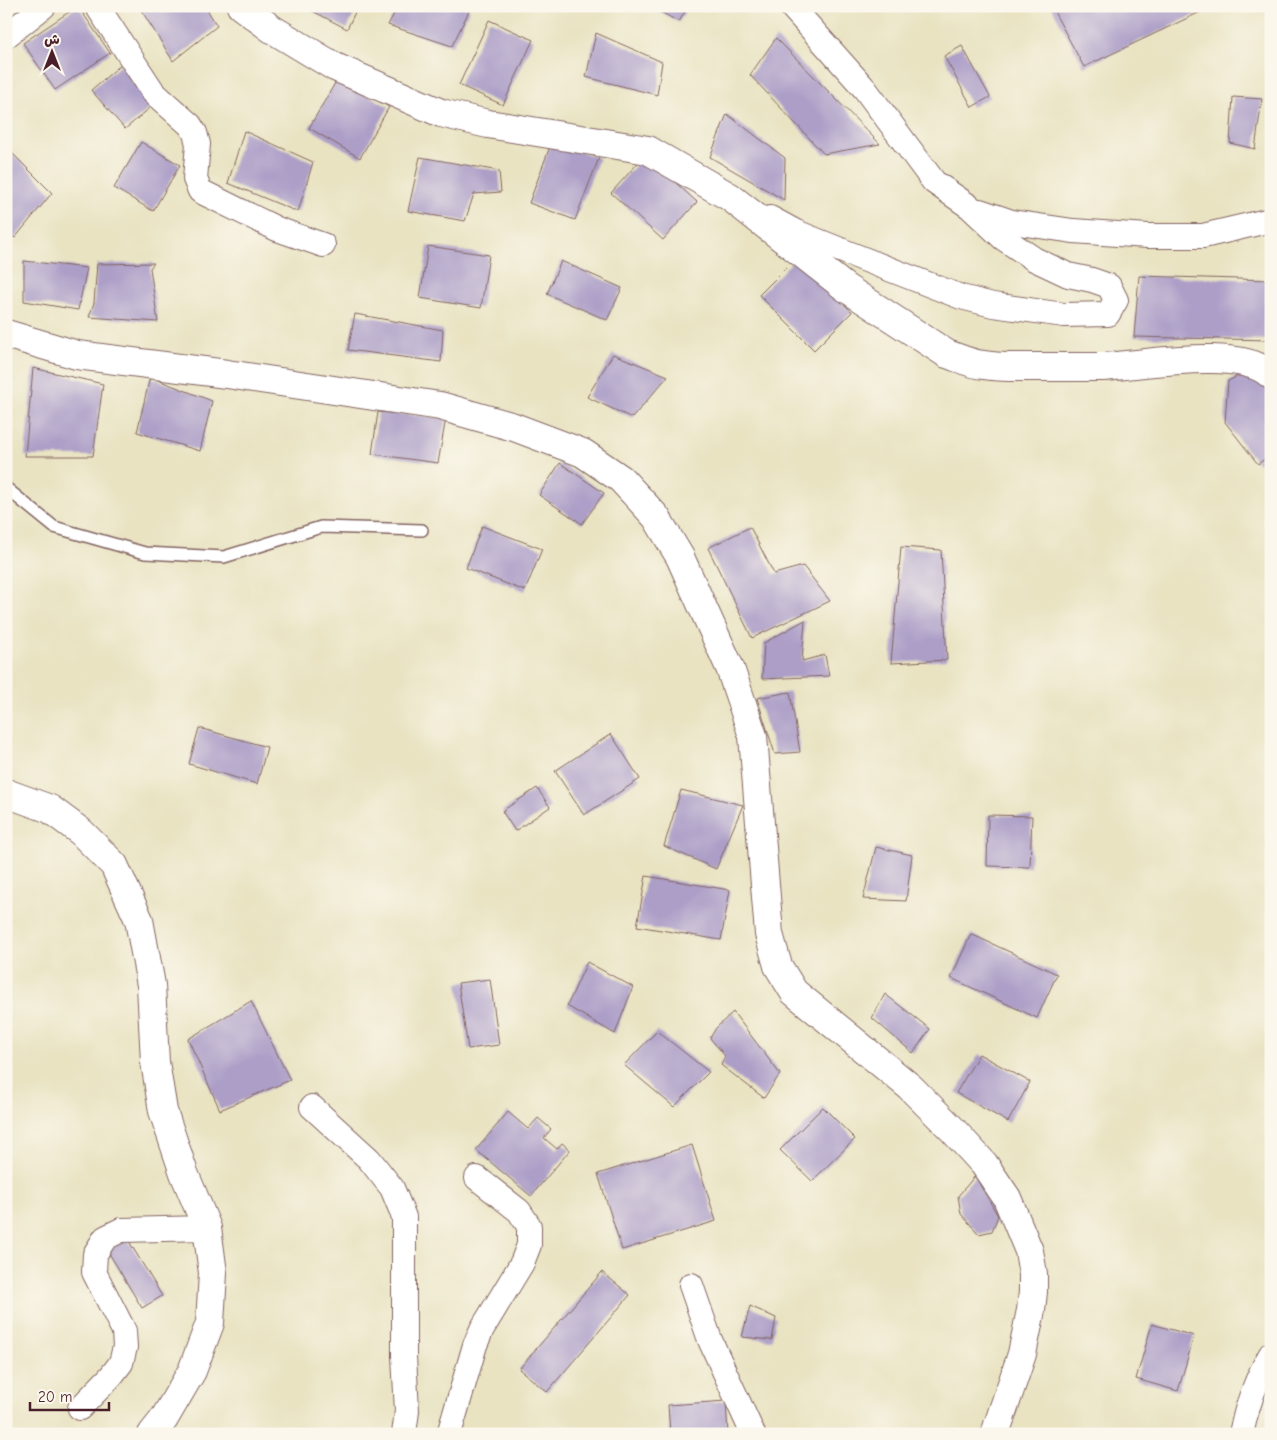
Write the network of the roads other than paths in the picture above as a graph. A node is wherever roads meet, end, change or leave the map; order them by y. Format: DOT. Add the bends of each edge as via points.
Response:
graph roads {
  1 [pos="44,6"];
  2 [pos="97,6"];
  3 [pos="241,6"];
  4 [pos="791,6"];
  5 [pos="6,36"];
  6 [pos="730,197"];
  7 [pos="970,207"];
  8 [pos="1271,220"];
  9 [pos="323,245"];
  10 [pos="6,334"];
  11 [pos="1271,375"];
  12 [pos="6,488"];
  13 [pos="422,530"];
  14 [pos="6,793"];
  15 [pos="312,1107"];
  16 [pos="477,1178"];
  17 [pos="207,1228"];
  18 [pos="692,1285"];
  19 [pos="1271,1354"];
  20 [pos="80,1408"];
  21 [pos="152,1434"];
  22 [pos="404,1434"];
  23 [pos="449,1434"];
  24 [pos="753,1434"];
  25 [pos="995,1434"];
  26 [pos="1241,1434"];
  1 -- 5 [label="street"];
  2 -- 9 [label="street" via="154,93 195,133 198,144 195,179 200,191 277,229"];
  3 -- 6 [label="street" via="335,67 441,113 488,124 648,150"];
  4 -- 7 [label="street" via="865,89 934,182"];
  6 -- 7 [label="street" via="796,232 961,297 1064,315 1108,314 1116,300 1108,286 1068,275 1034,260 1003,238"];
  6 -- 11 [label="street" via="846,288 947,354 965,361 1009,367 1103,367 1220,360 1247,362"];
  7 -- 8 [label="street" via="1012,222 1073,231 1148,236 1203,236"];
  10 -- 25 [label="street" via="77,355 440,406 514,427 583,453 621,479 656,517 680,558 730,668 753,736 769,934 778,966 794,992 910,1087 984,1164 1007,1198 1029,1251 1033,1274 1031,1310 1022,1354"];
  12 -- 13 [label="lane" via="54,527 145,553 224,557 321,526"];
  14 -- 17 [label="street" via="50,809 81,832 114,865 139,920 151,985 155,1062 163,1111"];
  15 -- 22 [label="street" via="369,1159 392,1188 404,1217 407,1411"];
  16 -- 23 [label="street" via="519,1211 529,1226 529,1244 522,1263 475,1345"];
  17 -- 20 [label="street" via="121,1230 105,1238 96,1254 94,1272 124,1331 125,1347 121,1363 112,1376"];
  17 -- 21 [label="street" via="213,1273 210,1322 192,1371"];
  18 -- 24 [label="street" via="710,1340"];
  19 -- 26 [label="street" via="1259,1374"];
}
